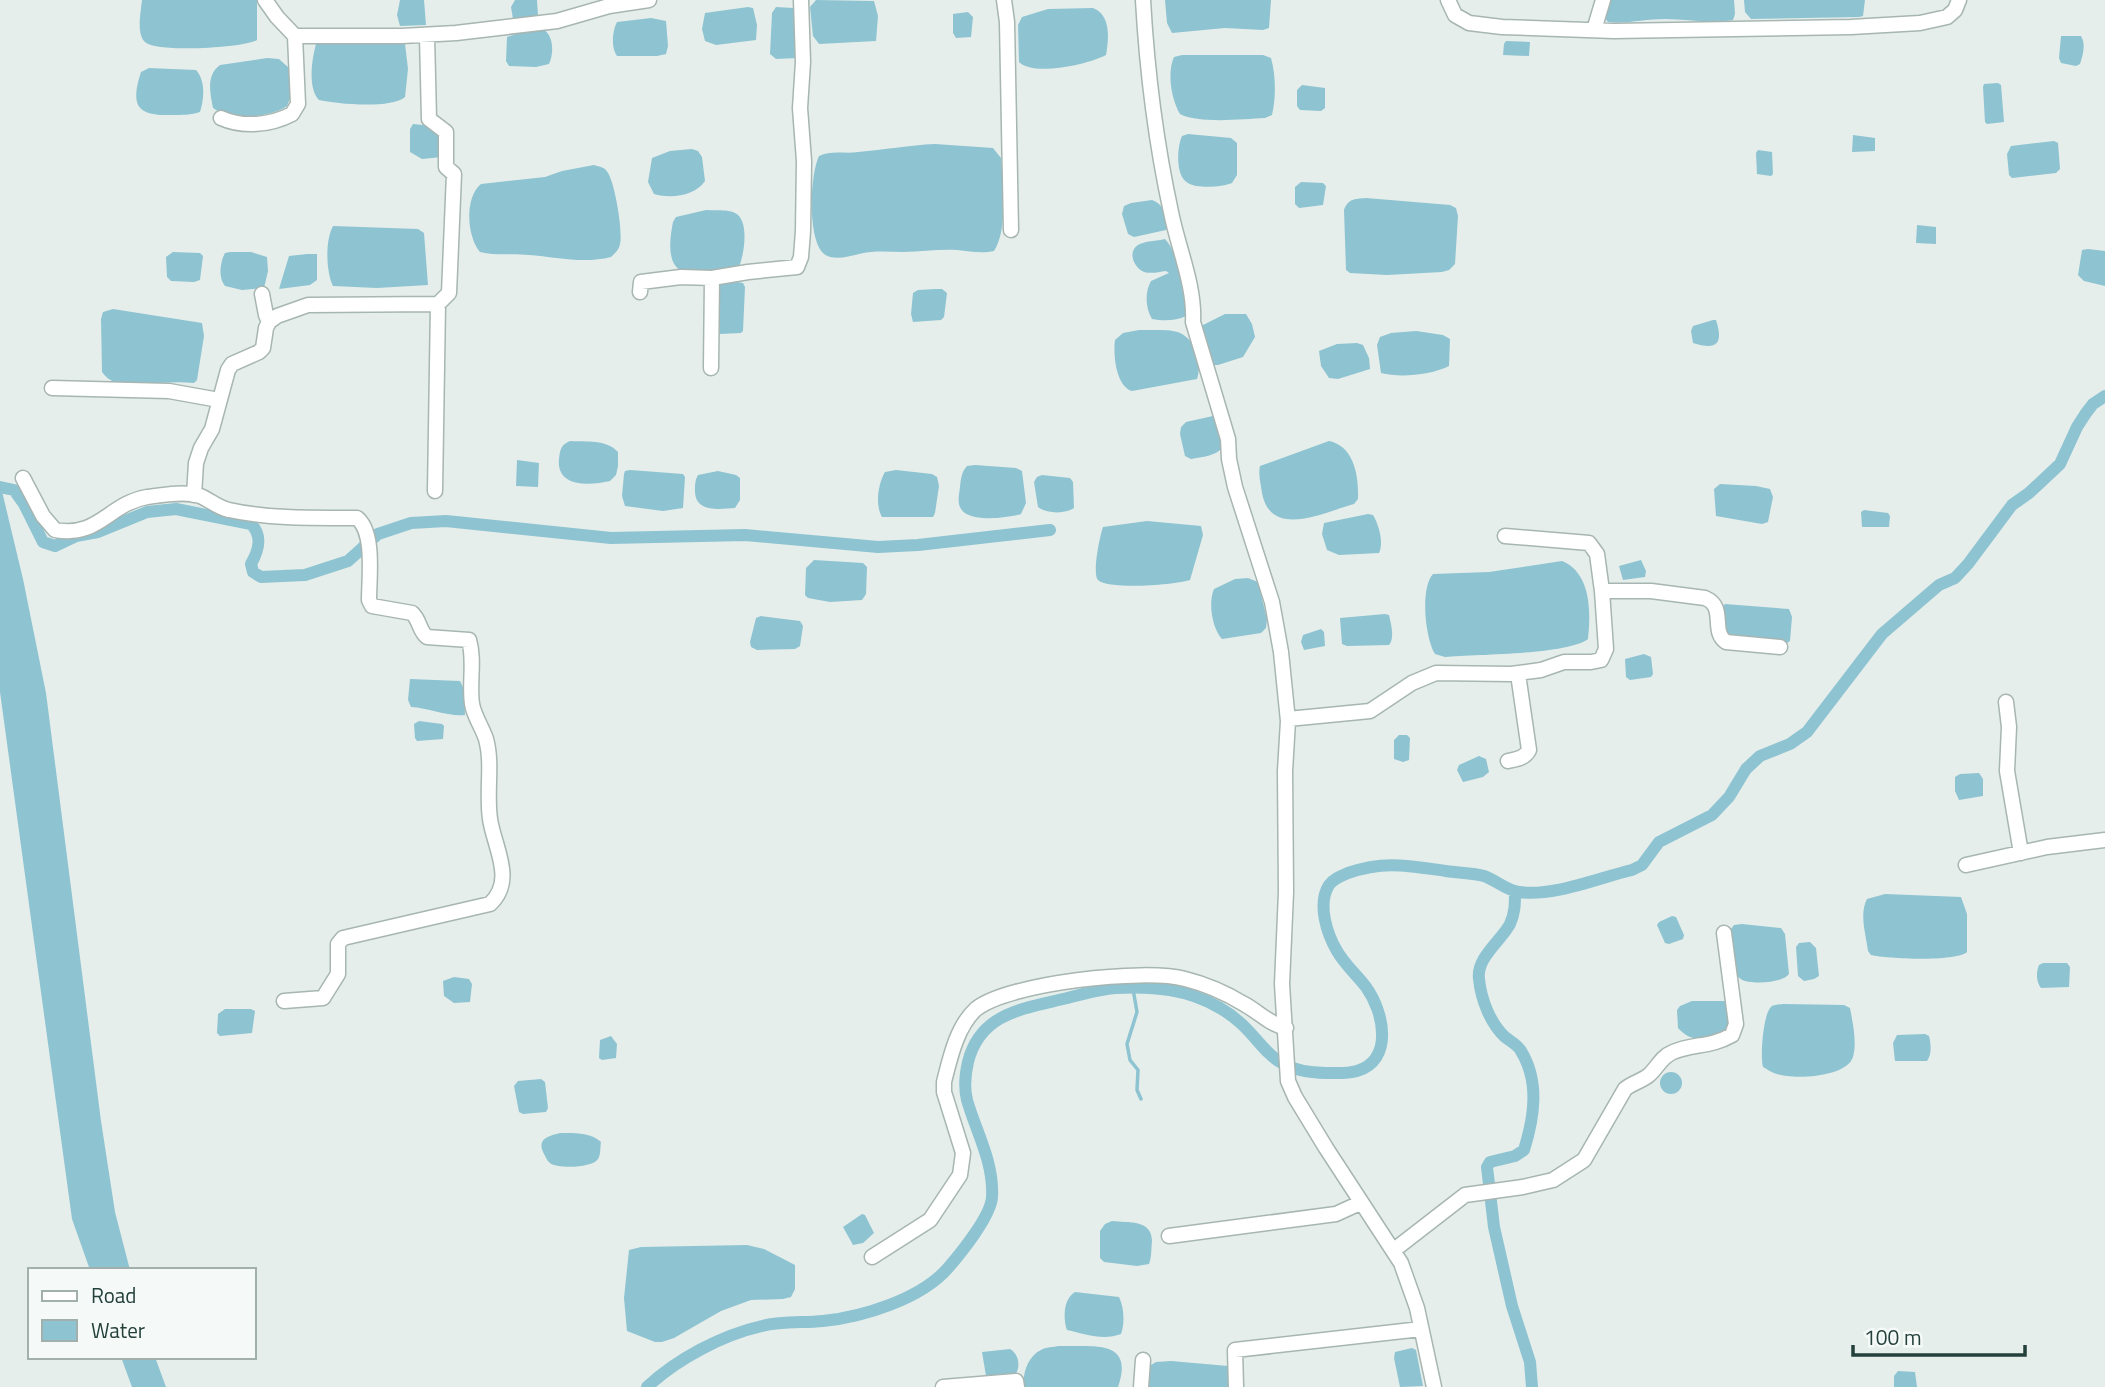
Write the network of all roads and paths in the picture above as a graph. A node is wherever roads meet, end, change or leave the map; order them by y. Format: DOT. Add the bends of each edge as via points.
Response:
graph roads {
  1 [pos="265,0"];
  2 [pos="649,0"];
  3 [pos="801,0"];
  4 [pos="1004,0"];
  5 [pos="1143,0"];
  6 [pos="1448,0"];
  7 [pos="1603,0"];
  8 [pos="1959,0"];
  9 [pos="1594,30"];
  10 [pos="295,36"];
  11 [pos="427,36"];
  12 [pos="221,118"];
  13 [pos="1011,230"];
  14 [pos="712,278"];
  15 [pos="640,292"];
  16 [pos="262,294"];
  17 [pos="439,304"];
  18 [pos="269,322"];
  19 [pos="711,368"];
  20 [pos="52,388"];
  21 [pos="219,400"];
  22 [pos="23,478"];
  23 [pos="435,491"];
  24 [pos="194,495"];
  25 [pos="1505,536"];
  26 [pos="1602,591"];
  27 [pos="1780,647"];
  28 [pos="1518,674"];
  29 [pos="2006,702"];
  30 [pos="1288,719"];
  31 [pos="1508,761"];
  32 [pos="2105,840"];
  33 [pos="2021,853"];
  34 [pos="1966,865"];
  35 [pos="1724,933"];
  36 [pos="284,1000"];
  37 [pos="1286,1035"];
  38 [pos="1360,1203"];
  39 [pos="1169,1236"];
  40 [pos="1394,1250"];
  41 [pos="872,1257"];
  42 [pos="1421,1329"];
  43 [pos="1143,1360"];
  44 [pos="943,1387"];
  45 [pos="1017,1387"];
  46 [pos="1140,1387"];
  47 [pos="1236,1387"];
  48 [pos="1434,1387"];
  1 -- 10 [label="street"];
  2 -- 11 [label="street" via="556,21"];
  3 -- 14 [label="street" via="804,160 800,262 793,269"];
  4 -- 13 [label="street"];
  5 -- 30 [label="street" via="1151,94 1170,211 1194,303 1193,322 1228,439 1235,487 1272,602"];
  6 -- 9 [label="street" via="1455,15 1469,23"];
  7 -- 9 [label="street"];
  8 -- 9 [label="street" via="1947,17 1912,24"];
  10 -- 11 [label="street"];
  10 -- 12 [label="street" via="298,104 292,114 250,124"];
  11 -- 17 [label="street" via="429,119 446,132 446,167 454,174 449,293"];
  14 -- 15 [label="street" via="641,282"];
  14 -- 19 [label="street"];
  16 -- 18 [label="street"];
  17 -- 18 [label="street" via="309,305"];
  17 -- 23 [label="street"];
  18 -- 21 [label="street" via="263,348 232,364"];
  20 -- 21 [label="street" via="169,391"];
  21 -- 24 [label="street" via="196,463"];
  22 -- 24 [label="street" via="43,516 55,530 69,533 89,528 120,506 144,498"];
  24 -- 36 [label="street" via="226,510 280,517 357,517 366,535 372,606 412,613 428,637 469,640 472,706 486,739 490,820 502,866 497,898 490,904 343,938 338,944 338,974 323,998"];
  25 -- 26 [label="street" via="1589,543 1597,554"];
  26 -- 27 [label="street" via="1705,598 1716,606 1721,639"];
  26 -- 28 [label="street" via="1606,649 1601,660 1564,662"];
  28 -- 30 [label="street" via="1436,673 1370,711"];
  28 -- 31 [label="street" via="1529,750"];
  29 -- 33 [label="street" via="2010,727 2007,771"];
  30 -- 37 [label="street" via="1282,984"];
  32 -- 33 [label="street"];
  33 -- 34 [label="street"];
  35 -- 40 [label="street" via="1736,1024 1732,1035 1717,1043 1674,1051 1647,1077 1632,1083 1576,1167 1553,1180 1465,1195"];
  37 -- 38 [label="street" via="1288,1081 1295,1097"];
  37 -- 41 [label="street" via="1244,1003 1183,978 1140,975 1083,980 989,1000 963,1025 944,1082 963,1153 960,1175 930,1220"];
  38 -- 39 [label="street" via="1336,1214"];
  38 -- 40 [label="street"];
  40 -- 42 [label="street" via="1409,1282"];
  42 -- 47 [label="street" via="1235,1350"];
  42 -- 48 [label="street"];
  43 -- 46 [label="street"];
  44 -- 45 [label="street" via="1016,1381"];
}
